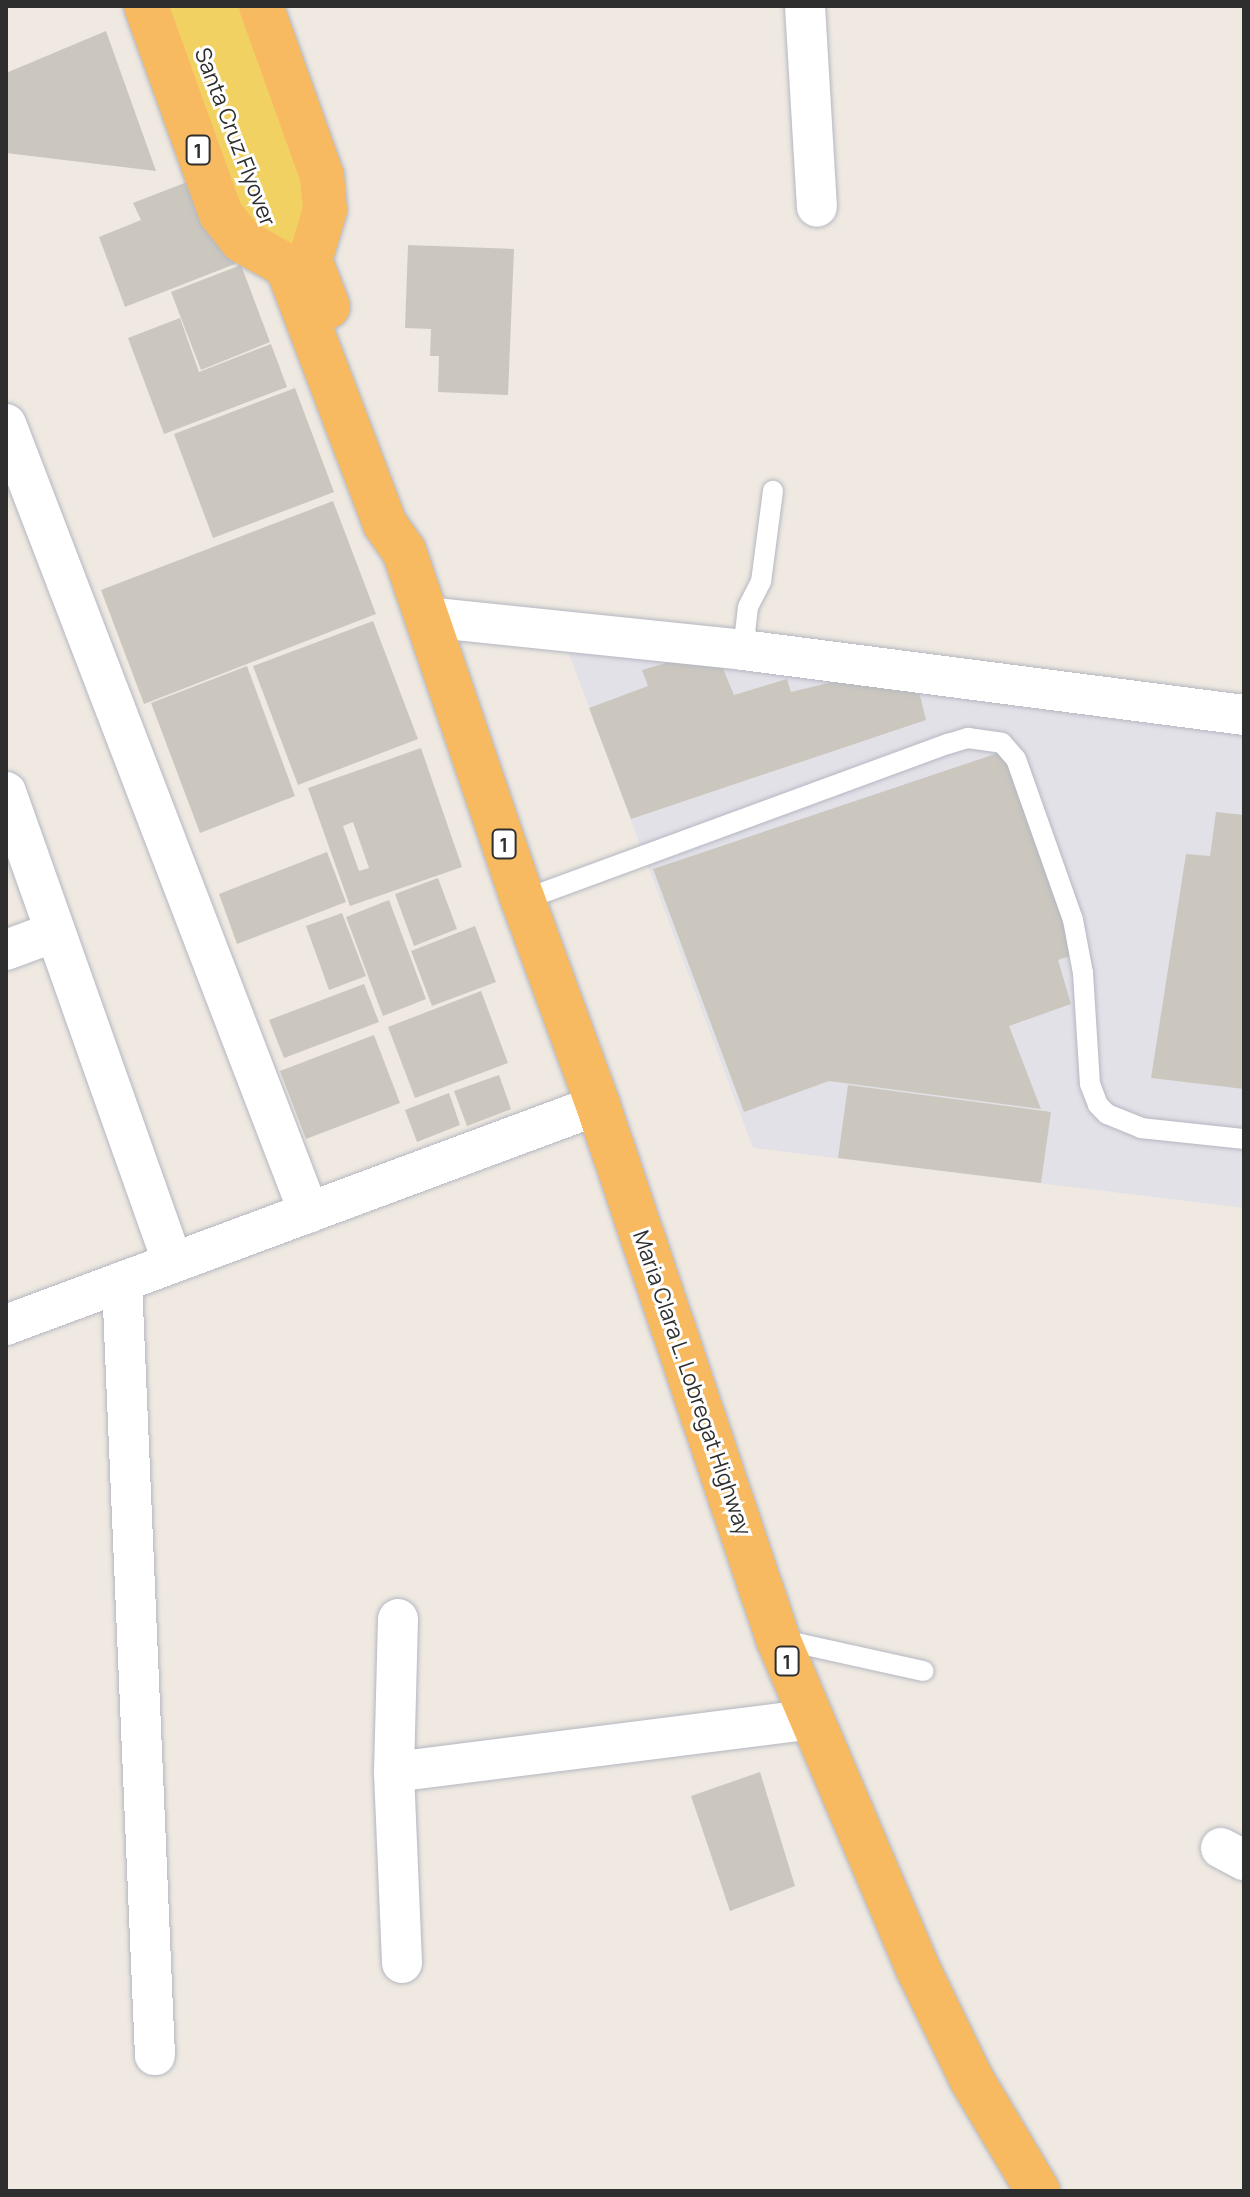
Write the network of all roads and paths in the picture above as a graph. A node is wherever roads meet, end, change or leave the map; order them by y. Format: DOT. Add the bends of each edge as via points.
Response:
graph roads {
  1 [pos="146,6"];
  2 [pos="186,6"];
  3 [pos="223,6"];
  4 [pos="261,6"];
  5 [pos="805,6"];
  6 [pos="817,207"];
  7 [pos="299,263"];
  8 [pos="6,424"];
  9 [pos="773,491"];
  10 [pos="415,584"];
  11 [pos="743,650"];
  12 [pos="1244,715"];
  13 [pos="6,792"];
  14 [pos="523,900"];
  15 [pos="55,932"];
  16 [pos="6,950"];
  17 [pos="598,1105"];
  18 [pos="1244,1139"];
  19 [pos="309,1213"];
  20 [pos="172,1261"];
  21 [pos="122,1282"];
  22 [pos="6,1325"];
  23 [pos="398,1619"];
  24 [pos="778,1639"];
  25 [pos="924,1671"];
  26 [pos="811,1719"];
  27 [pos="394,1772"];
  28 [pos="402,1963"];
  29 [pos="155,2055"];
  30 [pos="1038,2191"];
  1 -- 7 [label="highway, 1" via="221,214 241,240"];
  2 -- 7 [label="main road, Santa Cruz Flyover" via="257,201"];
  3 -- 7 [label="main road, Santa Cruz Flyover"];
  4 -- 7 [label="highway" via="322,176 325,210"];
  5 -- 6 [label="street"];
  7 -- 10 [label="highway, Maria Clara L. Lobregat Highway" via="385,524"];
  8 -- 19 [label="street"];
  9 -- 11 [label="lane" via="761,582 748,607"];
  10 -- 11 [label="street"];
  10 -- 14 [label="highway, Maria Clara L. Lobregat Highway / 1"];
  11 -- 12 [label="street"];
  13 -- 15 [label="street"];
  14 -- 17 [label="highway, Maria Clara L. Lobregat Highway / 1"];
  14 -- 18 [label="lane" via="948,744 968,738 1002,743 1016,759 1073,920 1083,973 1090,1084 1098,1105 1141,1128"];
  15 -- 16 [label="street"];
  15 -- 20 [label="street"];
  17 -- 19 [label="street"];
  17 -- 24 [label="highway, Maria Clara L. Lobregat Highway / 1"];
  19 -- 20 [label="street"];
  20 -- 21 [label="street"];
  21 -- 22 [label="street"];
  21 -- 29 [label="street"];
  23 -- 27 [label="street"];
  24 -- 25 [label="lane"];
  24 -- 26 [label="highway, Maria Clara L. Lobregat Highway / 1"];
  26 -- 27 [label="street"];
  26 -- 30 [label="highway, Maria Clara L. Lobregat Highway / 1" via="920,1973 972,2080"];
  27 -- 28 [label="street"];
}
